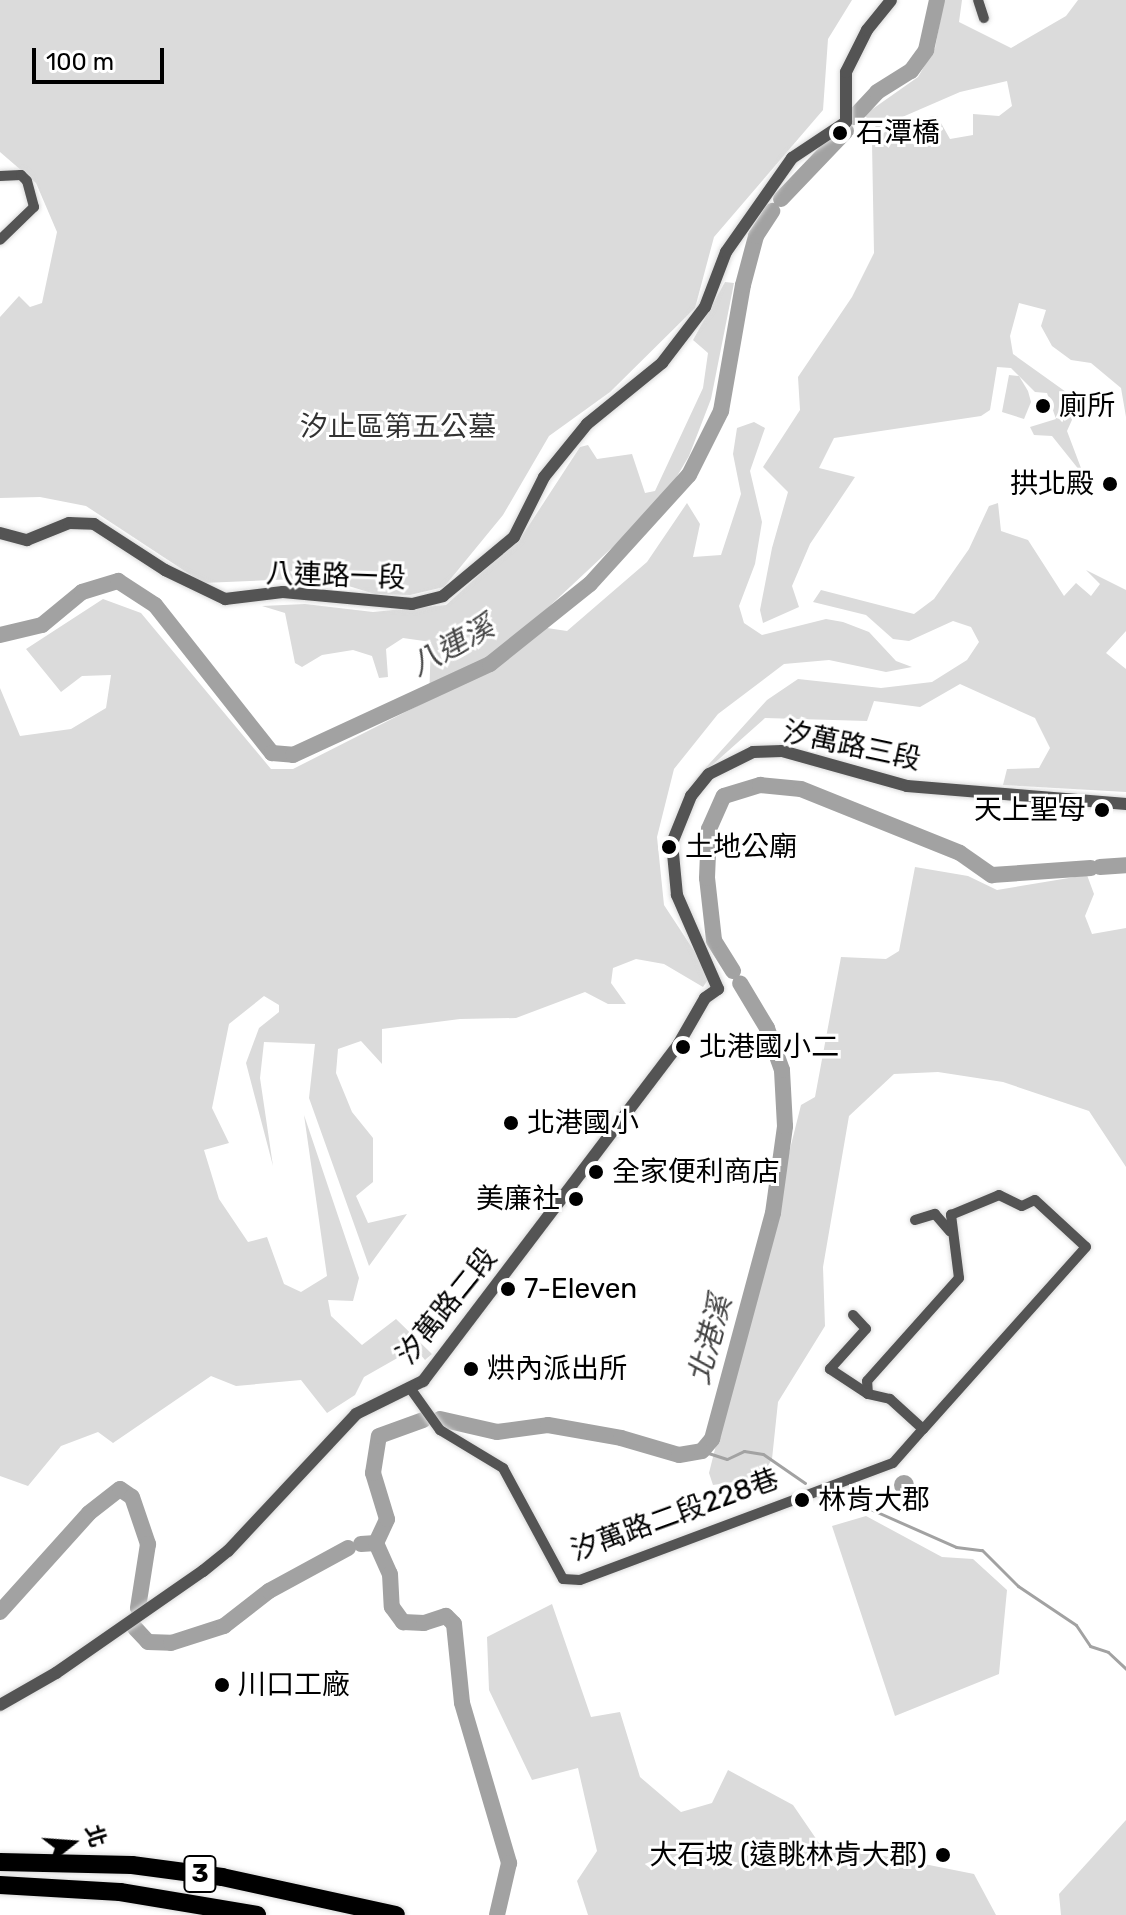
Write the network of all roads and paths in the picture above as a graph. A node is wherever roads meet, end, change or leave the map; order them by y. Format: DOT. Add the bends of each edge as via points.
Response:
graph roads {
  1 [pos="891,0"];
  2 [pos="978,0"];
  3 [pos="984,18"];
  4 [pos="0,176"];
  5 [pos="0,240"];
  6 [pos="0,533"];
  7 [pos="1126,804"];
  8 [pos="718,989"];
  9 [pos="915,1220"];
  10 [pos="950,1231"];
  11 [pos="853,1315"];
  12 [pos="410,1388"];
  13 [pos="868,1394"];
  14 [pos="923,1429"];
  15 [pos="0,1705"];
  16 [pos="0,1862"];
  17 [pos="0,1885"];
  18 [pos="257,1915"];
  19 [pos="396,1915"];
  1 -- 6 [label="street, 八連路一段" via="867,30 846,72 846,122 792,158 726,252 705,307 662,363 587,424 544,477 514,537 443,596 412,604 283,592 225,599 165,570 94,524 69,523 27,540"];
  2 -- 3 [label="street"];
  4 -- 5 [label="street" via="5,172 27,181 34,207"];
  7 -- 8 [label="street, 汐萬路三段" via="907,786 782,751 753,752 709,774 691,796 672,843 677,895"];
  8 -- 12 [label="street, 汐萬路二段" via="705,998 678,1045 423,1381"];
  9 -- 10 [label="street" via="935,1214"];
  10 -- 13 [label="street" via="959,1278 867,1381"];
  10 -- 14 [label="street" via="951,1215 999,1195 1022,1206 1035,1200 1086,1247"];
  11 -- 13 [label="street" via="866,1329 830,1369"];
  12 -- 14 [label="street, 汐萬路二段228巷" via="440,1430 503,1468 563,1579 580,1580 654,1554 893,1463"];
  12 -- 15 [label="street, 汐萬路二段" via="356,1414 203,1571 56,1673"];
  13 -- 14 [label="street" via="890,1399"];
  16 -- 19 [label="highway, 3" via="132,1865 222,1877"];
  17 -- 18 [label="highway, 3" via="120,1892"];
}
